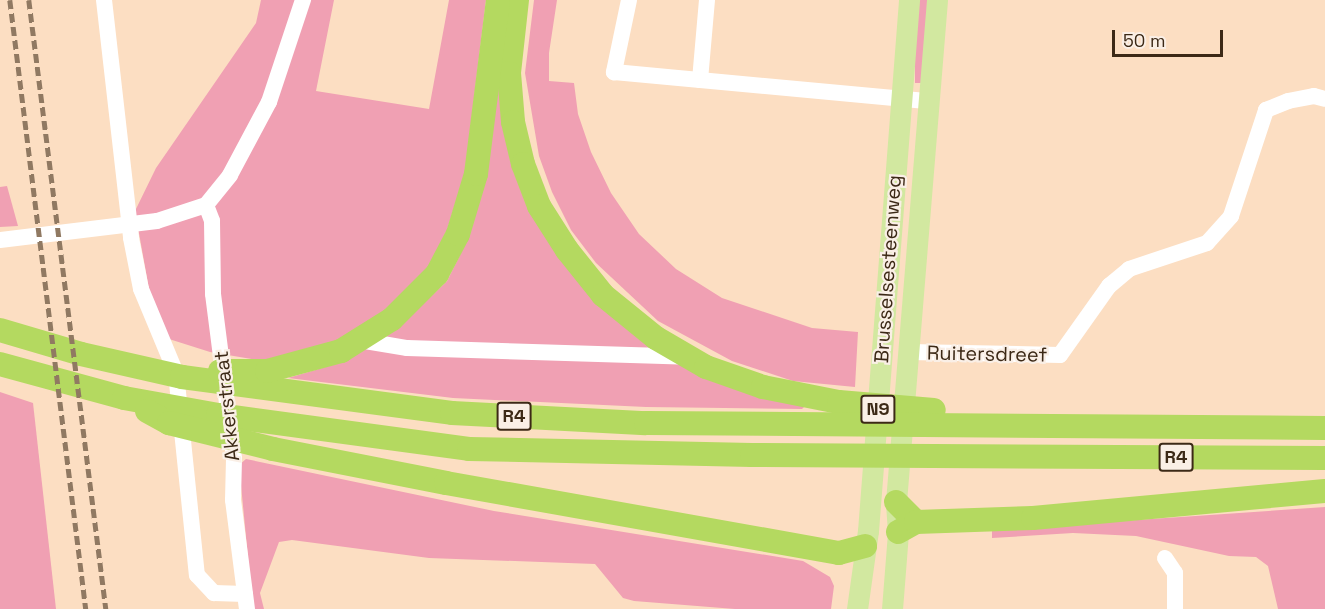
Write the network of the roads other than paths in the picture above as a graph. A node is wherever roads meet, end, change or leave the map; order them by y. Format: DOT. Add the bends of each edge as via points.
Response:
graph roads {
  1 [pos="104,0"];
  2 [pos="303,0"];
  3 [pos="498,0"];
  4 [pos="518,0"];
  5 [pos="629,0"];
  6 [pos="707,0"];
  7 [pos="909,0"];
  8 [pos="938,0"];
  9 [pos="700,80"];
  10 [pos="1325,99"];
  11 [pos="899,100"];
  12 [pos="929,101"];
  13 [pos="206,205"];
  14 [pos="0,240"];
  15 [pos="889,271"];
  16 [pos="0,330"];
  17 [pos="359,340"];
  18 [pos="908,352"];
  19 [pos="689,357"];
  20 [pos="0,364"];
  21 [pos="270,382"];
  22 [pos="124,398"];
  23 [pos="977,418"];
  24 [pos="1325,428"];
  25 [pos="1325,458"];
  26 [pos="1325,491"];
  27 [pos="896,502"];
  28 [pos="907,527"];
  29 [pos="865,546"];
  30 [pos="1165,558"];
  31 [pos="246,602"];
  32 [pos="858,609"];
  33 [pos="892,609"];
  34 [pos="1175,609"];
  1 -- 31 [label="street" via="131,238 141,289 176,372 197,575 214,593"];
  2 -- 13 [label="street" via="269,102 230,176"];
  3 -- 17 [label="highway" via="476,174 458,234 424,290 392,319"];
  4 -- 19 [label="highway" via="509,73 513,122 539,206 603,296 656,338"];
  5 -- 9 [label="street" via="614,72"];
  6 -- 9 [label="street"];
  7 -- 11 [label="main road, Brusselsesteenweg / N9"];
  8 -- 12 [label="main road, Brusselsesteenweg / N9"];
  9 -- 11 [label="street"];
  10 -- 18 [label="street, Ruitersdreef" via="1314,96 1266,110 1231,216 1207,243 1129,269 1109,286 1060,356"];
  11 -- 12 [label="street"];
  11 -- 15 [label="main road, Brusselsesteenweg / N9"];
  12 -- 18 [label="main road, Brusselsesteenweg / N9"];
  13 -- 14 [label="street" via="157,221"];
  13 -- 31 [label="street, Akkerstraat" via="212,221 213,294 234,459 233,500"];
  15 -- 27 [label="main road" via="895,292 880,486"];
  15 -- 29 [label="main road, Brusselsesteenweg / N9"];
  16 -- 21 [label="highway, R4" via="182,378"];
  17 -- 19 [label="street" via="407,348"];
  17 -- 21 [label="highway"];
  18 -- 27 [label="main road, Brusselsesteenweg / N9"];
  19 -- 23 [label="highway" via="763,387 859,404"];
  20 -- 22 [label="highway, R4"];
  21 -- 23 [label="highway, R4" via="452,413 758,424"];
  22 -- 25 [label="highway, R4" via="270,423 469,449 752,455"];
  22 -- 29 [label="highway" via="169,423 273,449 839,553"];
  23 -- 24 [label="highway, R4" via="1001,425"];
  26 -- 28 [label="highway"];
  27 -- 28 [label="highway"];
  28 -- 29 [label="main road"];
  28 -- 33 [label="main road"];
  29 -- 32 [label="main road, Brusselsesteenweg / N9"];
  30 -- 34 [label="street" via="1175,573"];
}
